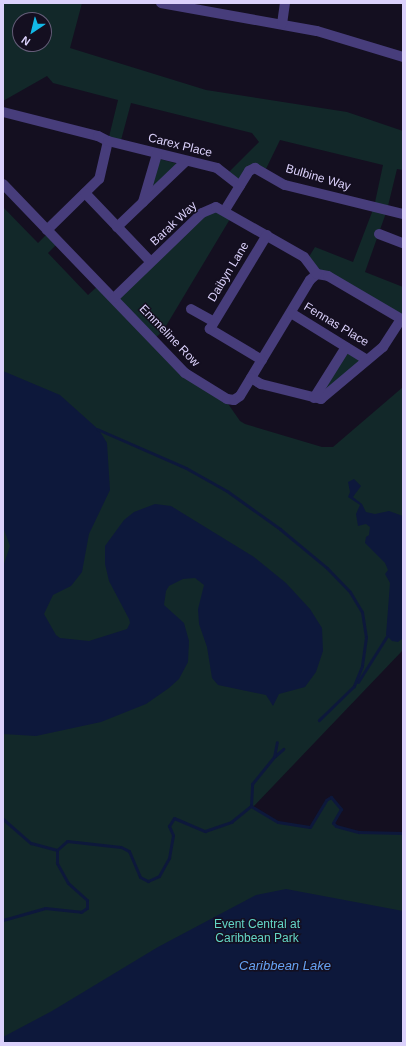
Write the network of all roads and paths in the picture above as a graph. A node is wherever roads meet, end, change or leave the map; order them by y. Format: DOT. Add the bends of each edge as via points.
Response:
graph roads {
  1 [pos="161,3"];
  2 [pos="286,3"];
  3 [pos="282,24"];
  4 [pos="403,57"];
  5 [pos="3,112"];
  6 [pos="108,141"];
  7 [pos="157,154"];
  8 [pos="186,161"];
  9 [pos="3,184"];
  10 [pos="240,186"];
  11 [pos="84,193"];
  12 [pos="143,203"];
  13 [pos="225,210"];
  14 [pos="403,214"];
  15 [pos="117,227"];
  16 [pos="47,230"];
  17 [pos="379,234"];
  18 [pos="267,235"];
  19 [pos="403,243"];
  20 [pos="151,262"];
  21 [pos="317,274"];
  22 [pos="114,298"];
  23 [pos="191,308"];
  24 [pos="291,313"];
  25 [pos="402,320"];
  26 [pos="214,322"];
  27 [pos="346,347"];
  28 [pos="262,360"];
  29 [pos="367,360"];
  30 [pos="251,378"];
  31 [pos="314,398"];
  1 -- 3 [label="street"];
  2 -- 3 [label="street"];
  3 -- 4 [label="street" via="317,31"];
  5 -- 6 [label="street, Carex Place" via="98,136"];
  6 -- 7 [label="street, Carex Place"];
  6 -- 11 [label="street" via="101,175"];
  7 -- 8 [label="street, Carex Place"];
  7 -- 12 [label="street"];
  8 -- 10 [label="street, Carex Place" via="217,168"];
  8 -- 12 [label="street"];
  9 -- 16 [label="street, Emmeline Row"];
  10 -- 13 [label="street, Bulbine Way"];
  10 -- 14 [label="street, Bulbine Way" via="249,171 255,168 285,185"];
  11 -- 15 [label="street"];
  11 -- 16 [label="street"];
  12 -- 15 [label="street"];
  13 -- 18 [label="street"];
  13 -- 20 [label="street, Barak Way" via="216,207 205,210"];
  15 -- 20 [label="street"];
  16 -- 22 [label="street, Emmeline Row"];
  17 -- 19 [label="street"];
  18 -- 21 [label="street" via="304,257"];
  18 -- 26 [label="street, Daibyn Lane"];
  20 -- 22 [label="street, Barak Way"];
  21 -- 24 [label="street, Emmeline Row" via="310,280"];
  21 -- 25 [label="street" via="328,276"];
  22 -- 30 [label="street, Emmeline Row" via="188,375 224,398 237,398"];
  23 -- 26 [label="street, Daibyn Lane"];
  24 -- 27 [label="street, Fennas Place"];
  24 -- 28 [label="street, Emmeline Row"];
  25 -- 29 [label="street, Fennas Place" via="385,345"];
  26 -- 28 [label="street" via="210,329"];
  27 -- 29 [label="street, Fennas Place"];
  27 -- 31 [label="street"];
  28 -- 30 [label="street, Emmeline Row"];
  29 -- 31 [label="street, Fennas Place" via="322,398"];
  30 -- 31 [label="street" via="260,384"];
}
